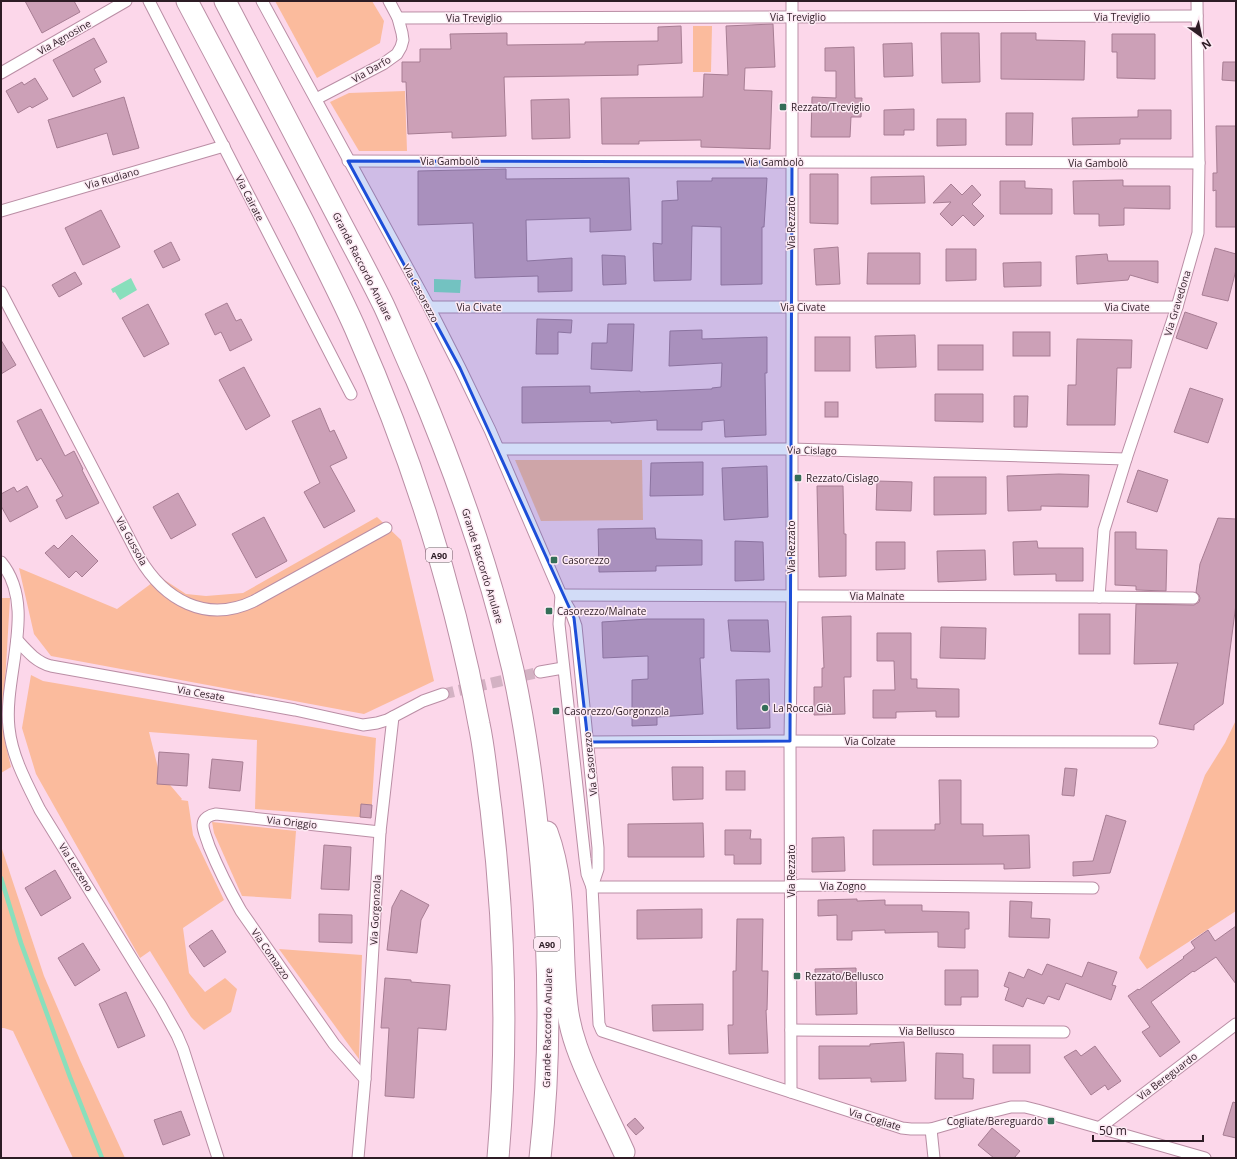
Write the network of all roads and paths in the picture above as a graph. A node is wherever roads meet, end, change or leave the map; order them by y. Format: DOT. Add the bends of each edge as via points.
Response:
graph roads {
  1 [pos="126,1"];
  2 [pos="149,1"];
  3 [pos="187,1"];
  4 [pos="225,1"];
  5 [pos="262,1"];
  6 [pos="389,1"];
  7 [pos="792,1"];
  8 [pos="1197,1"];
  9 [pos="1197,16"];
  10 [pos="792,17"];
  11 [pos="398,18"];
  12 [pos="1,73"];
  13 [pos="316,99"];
  14 [pos="224,146"];
  15 [pos="348,161"];
  16 [pos="792,162"];
  17 [pos="1200,163"];
  18 [pos="1,211"];
  19 [pos="1,292"];
  20 [pos="429,307"];
  21 [pos="791,307"];
  22 [pos="1177,307"];
  23 [pos="351,394"];
  24 [pos="499,449"];
  25 [pos="791,449"];
  26 [pos="1126,459"];
  27 [pos="386,528"];
  28 [pos="1,562"];
  29 [pos="561,596"];
  30 [pos="792,596"];
  31 [pos="1099,597"];
  32 [pos="1193,598"];
  33 [pos="17,640"];
  34 [pos="563,668"];
  35 [pos="540,672"];
  36 [pos="443,694"];
  37 [pos="393,717"];
  38 [pos="790,741"];
  39 [pos="588,742"];
  40 [pos="1152,742"];
  41 [pos="536,803"];
  42 [pos="206,817"];
  43 [pos="380,832"];
  44 [pos="592,887"];
  45 [pos="791,887"];
  46 [pos="1093,888"];
  47 [pos="599,1024"];
  48 [pos="1236,1024"];
  49 [pos="791,1030"];
  50 [pos="1064,1032"];
  51 [pos="365,1079"];
  52 [pos="791,1092"];
  53 [pos="1099,1128"];
  54 [pos="931,1129"];
  55 [pos="624,1152"];
  56 [pos="218,1158"];
  57 [pos="358,1158"];
  58 [pos="498,1158"];
  59 [pos="540,1158"];
  60 [pos="934,1158"];
  61 [pos="1206,1158"];
  1 -- 12 [label="street, Via Agnosine"];
  2 -- 14 [label="street, Via Cairate"];
  3 -- 58 [label="highway, A90" via="280,176 354,325 396,428 442,564 480,727 494,841 504,1003 503,1082"];
  4 -- 41 [label="highway, Grande Raccordo Anulare / A90" via="384,306 448,458 480,549 513,670"];
  5 -- 13 [label="street, Via Casorezzo"];
  6 -- 11 [label="street, Via Darfo"];
  7 -- 10 [label="street, Via Rezzato"];
  8 -- 9 [label="street, Via Gravedona"];
  9 -- 10 [label="street, Via Treviglio"];
  9 -- 17 [label="street, Via Gravedona"];
  10 -- 11 [label="street, Via Treviglio"];
  10 -- 16 [label="street, Via Rezzato"];
  11 -- 13 [label="street, Via Darfo" via="403,40 397,54"];
  13 -- 15 [label="street, Via Casorezzo"];
  14 -- 18 [label="street, Via Rudiano"];
  14 -- 23 [label="street, Via Cairate"];
  15 -- 16 [label="street, Via Gambolò"];
  15 -- 20 [label="street, Via Casorezzo"];
  16 -- 17 [label="street, Via Gambolò"];
  16 -- 21 [label="street, Via Rezzato"];
  17 -- 22 [label="street, Via Gravedona" via="1198,232"];
  19 -- 27 [label="street, Via Gussola" via="139,557 157,581 179,600 212,610 241,607"];
  20 -- 21 [label="street, Via Civate"];
  20 -- 24 [label="street, Via Casorezzo"];
  21 -- 22 [label="street, Via Civate"];
  21 -- 25 [label="street, Via Rezzato"];
  22 -- 26 [label="street, Via Gravedona"];
  24 -- 25 [label="street, Via Cislago"];
  24 -- 29 [label="street, Via Casorezzo"];
  25 -- 26 [label="street, Via Cislago"];
  25 -- 30 [label="street, Via Rezzato"];
  26 -- 31 [label="street, Via Gravedona" via="1104,530"];
  28 -- 33 [label="street, Via Lezzeno" via="11,578 16,596"];
  29 -- 30 [label="street, Via Malnate"];
  29 -- 34 [label="street, Via Casorezzo" via="559,624"];
  29 -- 39 [label="street, Via Casorezzo" via="576,626"];
  30 -- 31 [label="street, Via Malnate"];
  30 -- 38 [label="street, Via Rezzato"];
  31 -- 32 [label="street, Via Malnate"];
  33 -- 37 [label="street, Via Cesate" via="40,662 51,666 295,710 363,725"];
  33 -- 56 [label="street, Via Lezzeno" via="8,700 8,719 10,739 20,768 40,810 177,1034"];
  34 -- 35 [label="street"];
  34 -- 44 [label="street, Via Casorezzo" via="586,866"];
  36 -- 37 [label="street"];
  37 -- 43 [label="street, Via Gorgonzola"];
  38 -- 39 [label="street, Via Colzate"];
  38 -- 40 [label="street, Via Colzate"];
  38 -- 45 [label="street, Via Rezzato"];
  39 -- 44 [label="street, Via Casorezzo" via="598,848 598,869"];
  41 -- 55 [label="highway" via="557,867 564,923 567,1006 572,1035 584,1067"];
  41 -- 59 [label="highway, Grande Raccordo Anulare / A90" via="548,976 546,1091"];
  42 -- 43 [label="street, Via Origgio" via="216,814"];
  42 -- 51 [label="street, Via Comazzo" via="203,824 205,834 235,901 334,1044"];
  43 -- 51 [label="street, Via Gorgonzola"];
  44 -- 45 [label="street, Via Zogno"];
  44 -- 47 [label="street, Via Casorezzo"];
  45 -- 46 [label="street, Via Zogno" via="800,885"];
  45 -- 49 [label="street, Via Rezzato"];
  47 -- 52 [label="street, Via Cogliate" via="604,1032"];
  48 -- 53 [label="street, Via Bereguardo"];
  49 -- 50 [label="street, Via Bellusco"];
  49 -- 52 [label="street, Via Rezzato"];
  51 -- 57 [label="street, Via Gorgonzola"];
  52 -- 54 [label="street, Via Cogliate" via="893,1126 911,1130"];
  53 -- 54 [label="street, Via Cogliate" via="1018,1107"];
  53 -- 61 [label="street, Via Cogliate"];
  54 -- 60 [label="street"];
}
